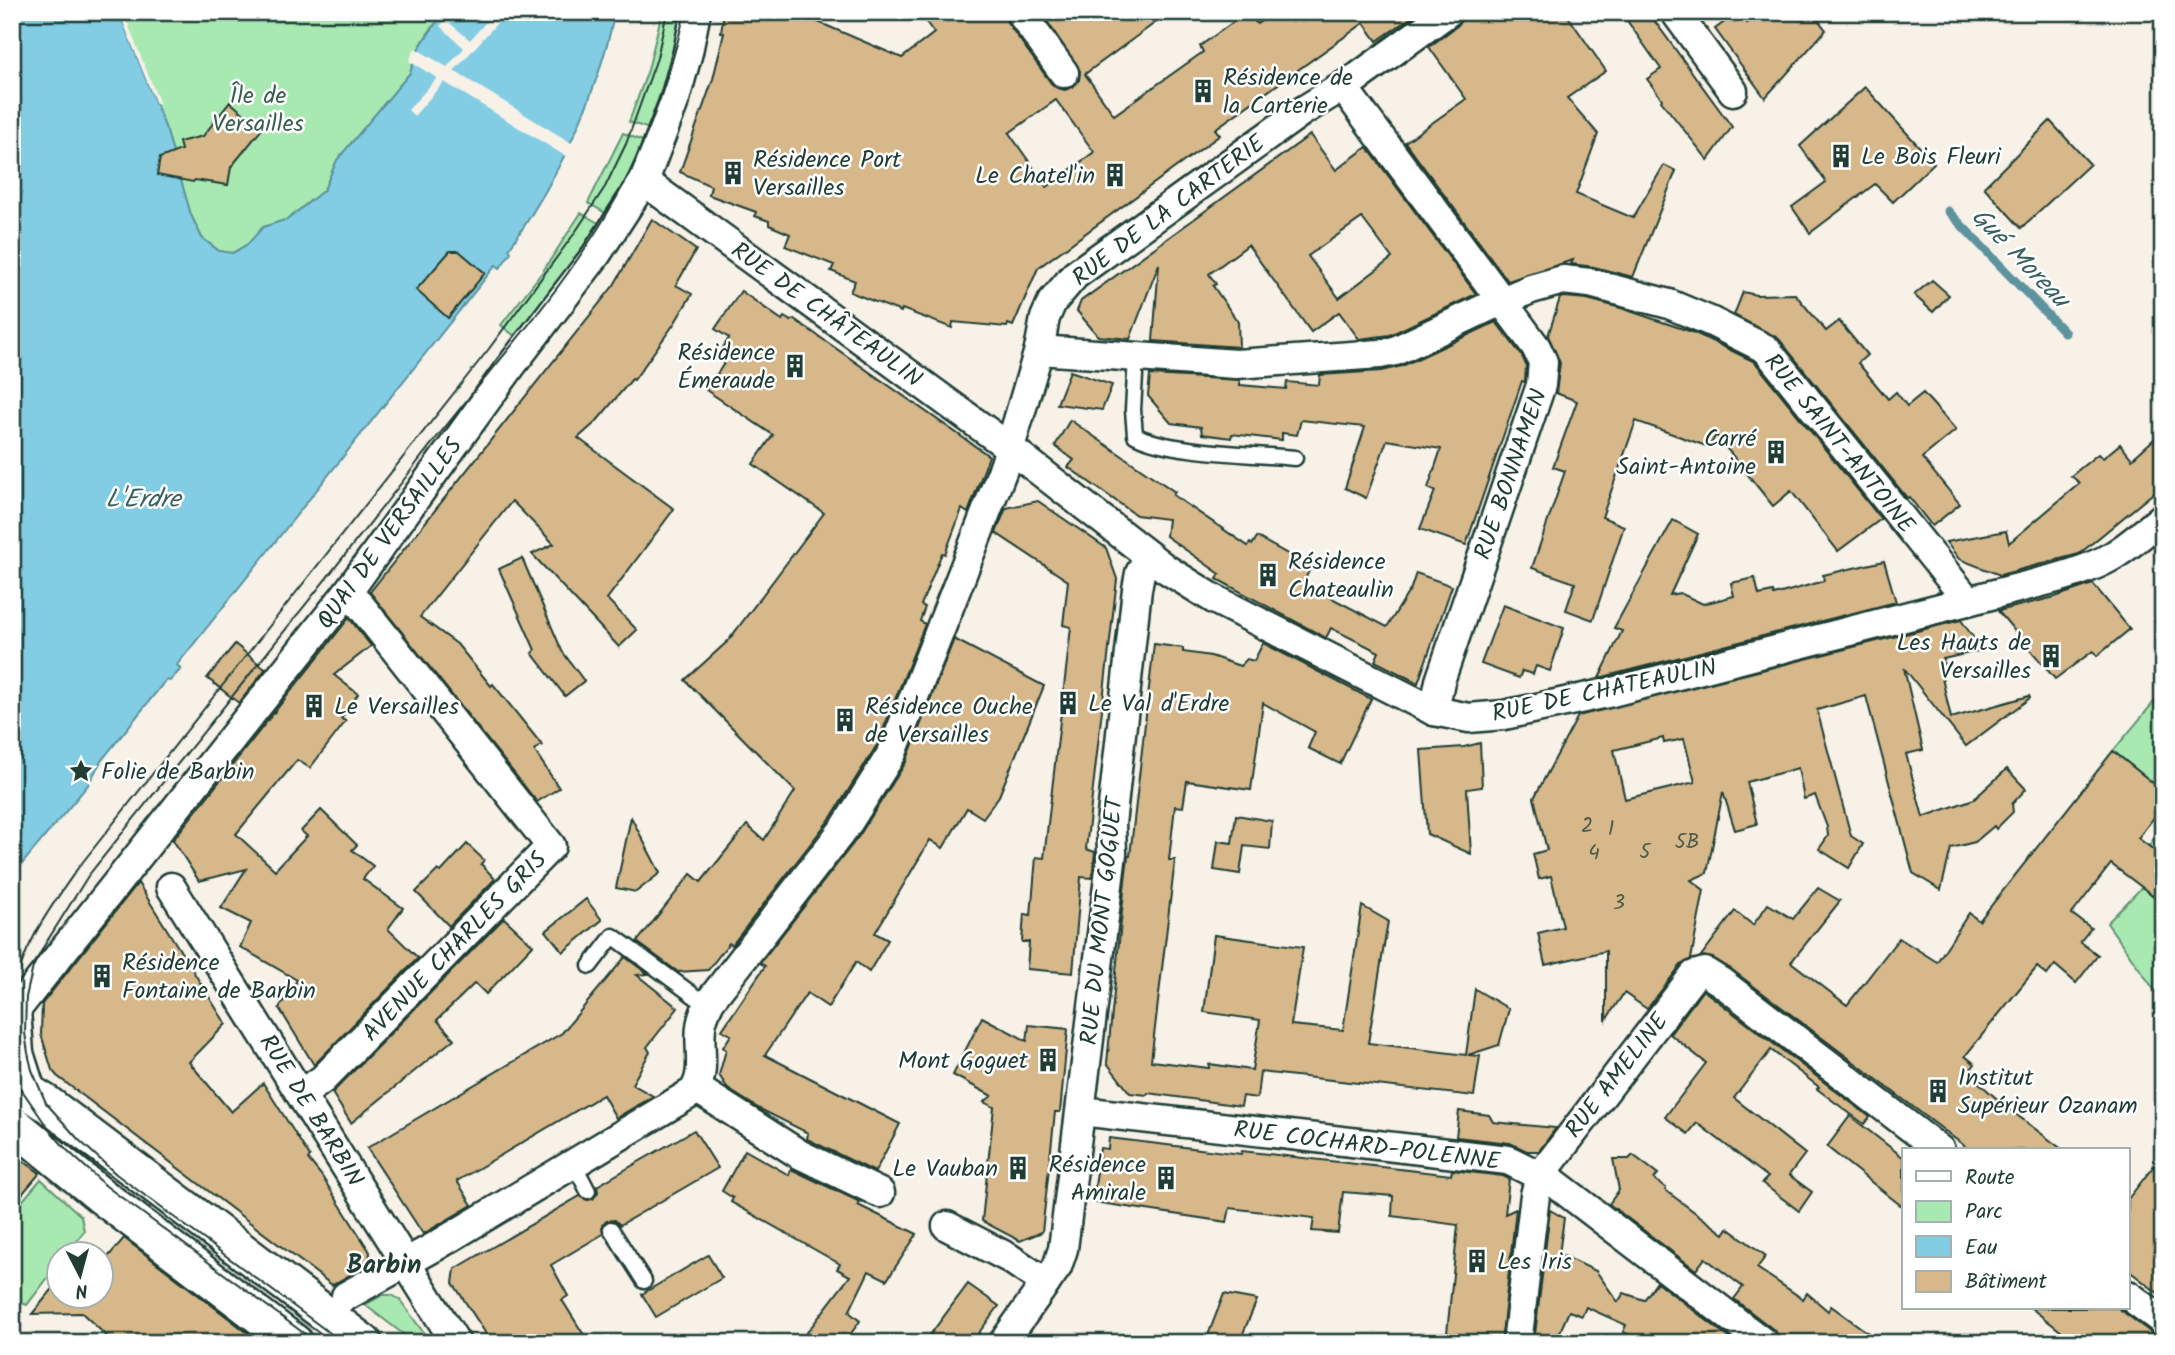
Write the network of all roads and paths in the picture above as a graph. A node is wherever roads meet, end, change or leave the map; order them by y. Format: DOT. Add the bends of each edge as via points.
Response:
graph roads {
  1 [pos="696,12"];
  2 [pos="1020,12"];
  3 [pos="1448,12"];
  4 [pos="1675,12"];
  5 [pos="1064,73"];
  6 [pos="1343,87"];
  7 [pos="1733,91"];
  8 [pos="643,181"];
  9 [pos="1503,301"];
  10 [pos="1039,350"];
  11 [pos="1136,357"];
  12 [pos="1010,448"];
  13 [pos="1295,458"];
  14 [pos="2163,517"];
  15 [pos="1149,556"];
  16 [pos="347,593"];
  17 [pos="1968,601"];
  18 [pos="1434,711"];
  19 [pos="172,887"];
  20 [pos="590,966"];
  21 [pos="708,1006"];
  22 [pos="14,1012"];
  23 [pos="22,1088"];
  24 [pos="696,1088"];
  25 [pos="302,1094"];
  26 [pos="1081,1111"];
  27 [pos="12,1123"];
  28 [pos="1937,1148"];
  29 [pos="574,1164"];
  30 [pos="1540,1176"];
  31 [pos="588,1191"];
  32 [pos="880,1193"];
  33 [pos="947,1226"];
  34 [pos="611,1229"];
  35 [pos="406,1263"];
  36 [pos="644,1281"];
  37 [pos="1046,1283"];
  38 [pos="346,1296"];
  39 [pos="2130,1296"];
  40 [pos="2163,1321"];
  41 [pos="1010,1340"];
  42 [pos="295,1343"];
  43 [pos="364,1343"];
  44 [pos="456,1343"];
  45 [pos="1517,1343"];
  46 [pos="1764,1343"];
  1 -- 8 [label="street, QUAI DE VERSAILLES" via="675,99"];
  2 -- 5 [label="street"];
  3 -- 6 [label="street, RUE DE LA CARTERIE"];
  4 -- 7 [label="street"];
  6 -- 9 [label="street, RUE BONNAMEN"];
  6 -- 10 [label="street, RUE DE LA CARTERIE" via="1301,112 1075,275 1052,302"];
  8 -- 12 [label="street, RUE DE CHÂTEAULIN"];
  8 -- 16 [label="street, QUAI DE VERSAILLES" via="596,255"];
  9 -- 11 [label="street, RUE SAINT-ANTOINE" via="1380,354 1236,363"];
  9 -- 17 [label="street, RUE SAINT-ANTOINE" via="1563,279 1590,283 1669,304 1766,349"];
  9 -- 18 [label="street, RUE BONNAMEN" via="1541,355 1541,385 1440,681"];
  10 -- 11 [label="street, RUE SAINT-ANTOINE"];
  10 -- 12 [label="street, RUE DE LA CARTERIE"];
  11 -- 13 [label="lane" via="1135,435 1147,442"];
  12 -- 15 [label="street, RUE DE CHATEAULIN"];
  12 -- 21 [label="street, RUE DE LA CARTERIE" via="892,754 846,826"];
  14 -- 17 [label="street, RUE DE CHATEAULIN" via="2123,551 2087,570"];
  15 -- 18 [label="street, RUE DE CHATEAULIN" via="1214,599"];
  15 -- 26 [label="street, RUE DU MONT GOGUET" via="1137,589"];
  16 -- 22 [label="street, QUAI DE VERSAILLES"];
  16 -- 25 [label="street, AVENUE CHARLES GRIS" via="551,846 323,1079"];
  17 -- 18 [label="street, RUE DE CHATEAULIN" via="1504,715 1469,718"];
  19 -- 25 [label="street, RUE DE BARBIN"];
  20 -- 21 [label="lane" via="614,936"];
  21 -- 24 [label="street" via="702,1016 701,1074"];
  22 -- 23 [label="street"];
  23 -- 43 [label="street"];
  24 -- 29 [label="street"];
  24 -- 32 [label="street" via="799,1154"];
  25 -- 35 [label="street, RUE DE BARBIN"];
  26 -- 30 [label="street, RUE COCHARD-POLENNE" via="1508,1160"];
  26 -- 37 [label="street, RUE DU MONT GOGUET" via="1063,1249"];
  27 -- 42 [label="street"];
  28 -- 30 [label="street, RUE AMELINE" via="1705,972 1694,975"];
  29 -- 31 [label="lane"];
  29 -- 35 [label="street"];
  30 -- 45 [label="street"];
  30 -- 46 [label="street, RUE COCHARD-POLENNE"];
  33 -- 37 [label="street"];
  34 -- 36 [label="lane"];
  35 -- 38 [label="street"];
  35 -- 44 [label="street, RUE DE BARBIN"];
  37 -- 41 [label="street, RUE DU MONT GOGUET"];
  39 -- 40 [label="street"];
}
